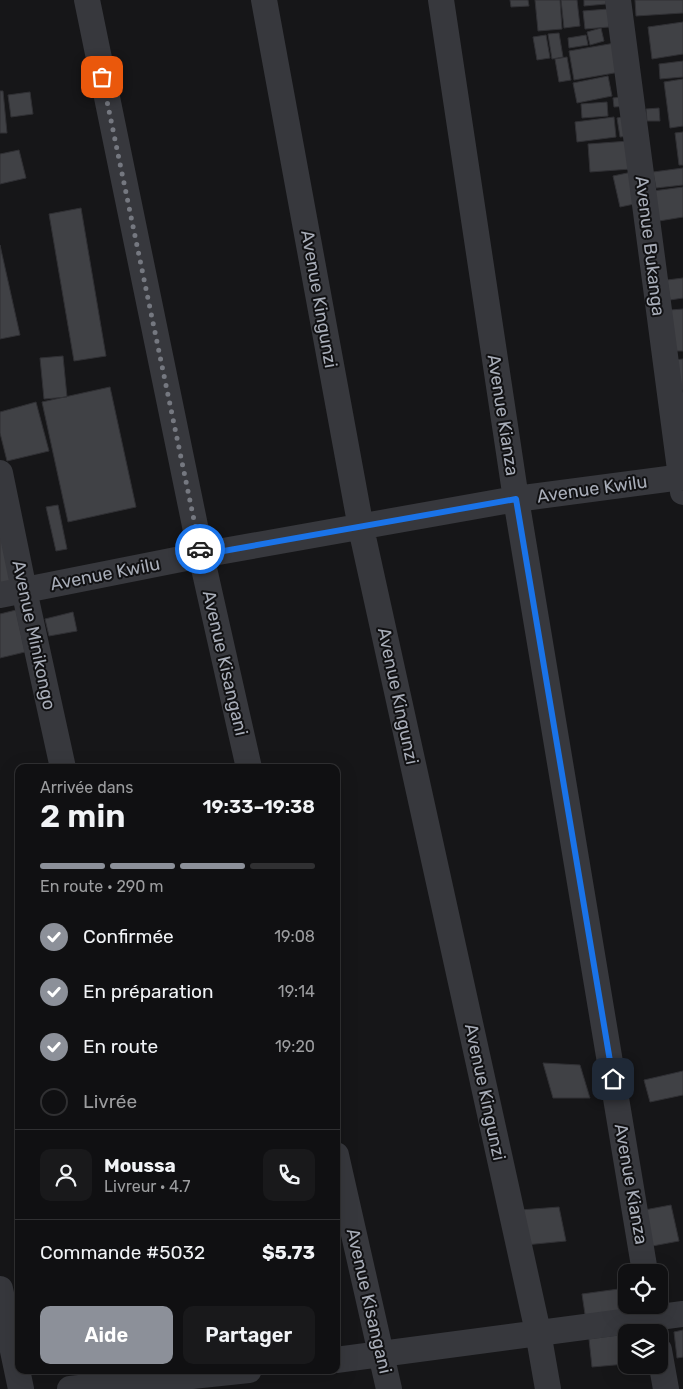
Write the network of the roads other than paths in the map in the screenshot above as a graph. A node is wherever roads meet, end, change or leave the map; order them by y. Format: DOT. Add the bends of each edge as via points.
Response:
graph roads {
  1 [pos="87,0"];
  2 [pos="264,0"];
  3 [pos="441,0"];
  4 [pos="618,0"];
  5 [pos="0,472"];
  6 [pos="682,482"];
  7 [pos="516,499"];
  8 [pos="361,528"];
  9 [pos="201,555"];
  10 [pos="12,593"];
  11 [pos="62,764"];
  12 [pos="248,764"];
  13 [pos="340,1173"];
  14 [pos="645,1264"];
  15 [pos="0,1289"];
  16 [pos="683,1314"];
  17 [pos="653,1318"];
  18 [pos="538,1332"];
  19 [pos="381,1355"];
  20 [pos="15,1360"];
  21 [pos="340,1360"];
  22 [pos="18,1374"];
  23 [pos="224,1374"];
  24 [pos="663,1374"];
  25 [pos="198,1378"];
  26 [pos="21,1389"];
  27 [pos="70,1389"];
  28 [pos="389,1389"];
  29 [pos="548,1389"];
  30 [pos="666,1389"];
  1 -- 9 [label="street, Avenue Kisangani"];
  2 -- 8 [label="street, Avenue Kingunzi"];
  3 -- 7 [label="street, Avenue Kianza"];
  4 -- 6 [label="street, Avenue Bukanga"];
  5 -- 10 [label="street, Avenue Minikongo"];
  6 -- 7 [label="street, Avenue Kwilu"];
  7 -- 8 [label="street, Avenue Kwilu"];
  7 -- 14 [label="street, Avenue Kianza"];
  8 -- 9 [label="street, Avenue Kwilu"];
  8 -- 18 [label="street, Avenue Kingunzi"];
  9 -- 10 [label="street, Avenue Kwilu"];
  9 -- 12 [label="street, Avenue Kisangani"];
  10 -- 11 [label="street, Avenue Minikongo"];
  13 -- 19 [label="street, Avenue Kisangani"];
  15 -- 20 [label="street"];
  16 -- 17 [label="street"];
  17 -- 18 [label="street"];
  18 -- 19 [label="street"];
  18 -- 29 [label="street, Avenue Kingunzi"];
  19 -- 21 [label="street"];
  19 -- 28 [label="street, Avenue Kisangani"];
  22 -- 26 [label="street"];
  23 -- 25 [label="street"];
  24 -- 30 [label="street"];
  25 -- 27 [label="street"];
}
